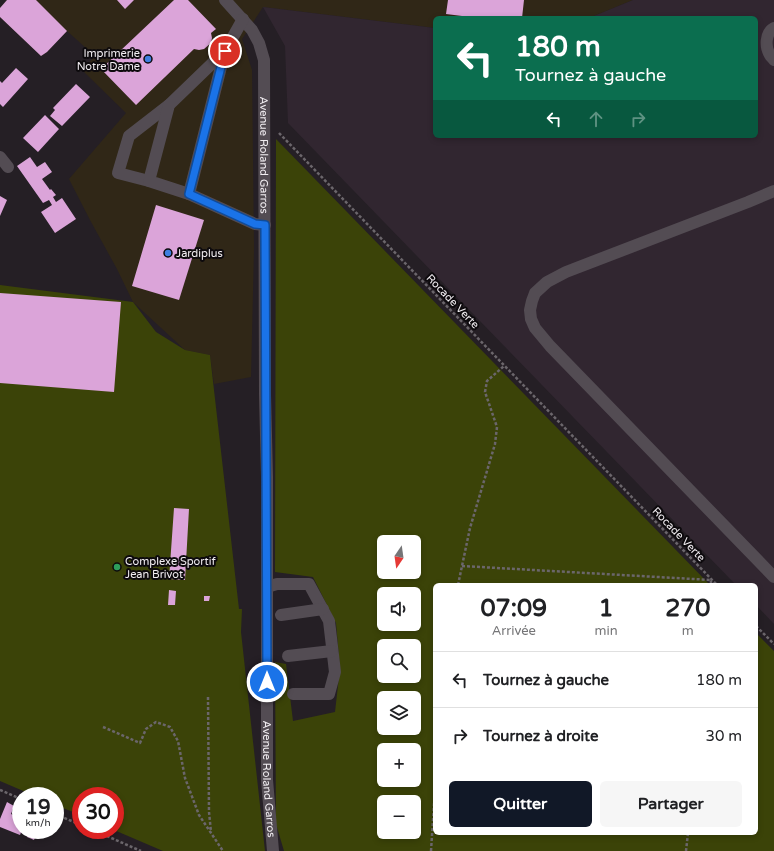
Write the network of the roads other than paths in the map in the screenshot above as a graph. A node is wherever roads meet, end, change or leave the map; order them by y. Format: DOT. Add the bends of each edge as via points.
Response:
graph roads {
  1 [pos="225,0"];
  2 [pos="243,19"];
  3 [pos="774,28"];
  4 [pos="225,51"];
  5 [pos="774,60"];
  6 [pos="169,105"];
  7 [pos="0,157"];
  8 [pos="8,167"];
  9 [pos="150,181"];
  10 [pos="774,191"];
  11 [pos="189,194"];
  12 [pos="265,225"];
  13 [pos="774,577"];
  14 [pos="267,587"];
  15 [pos="323,609"];
  16 [pos="281,615"];
  17 [pos="332,650"];
  18 [pos="288,656"];
  19 [pos="293,694"];
  20 [pos="273,851"];
  1 -- 2 [label="street, Avenue Roland Garros"];
  2 -- 4 [label="street"];
  2 -- 12 [label="street, Avenue Roland Garros" via="259,43 264,60"];
  3 -- 5 [label="street" via="766,40 769,54"];
  4 -- 6 [label="street"];
  4 -- 11 [label="street"];
  6 -- 9 [label="street"];
  6 -- 9 [label="street" via="129,136 118,173"];
  7 -- 8 [label="street"];
  9 -- 11 [label="street"];
  10 -- 13 [label="street" via="566,272 547,282 535,293 530,310 535,328 550,346"];
  11 -- 12 [label="street" via="255,224"];
  12 -- 14 [label="street, Avenue Roland Garros"];
  14 -- 15 [label="street" via="277,584 309,584"];
  14 -- 20 [label="street, Avenue Roland Garros" via="267,780"];
  15 -- 16 [label="street"];
  15 -- 17 [label="street" via="329,621"];
  17 -- 18 [label="street"];
  17 -- 19 [label="street" via="335,672 329,694"];
}
